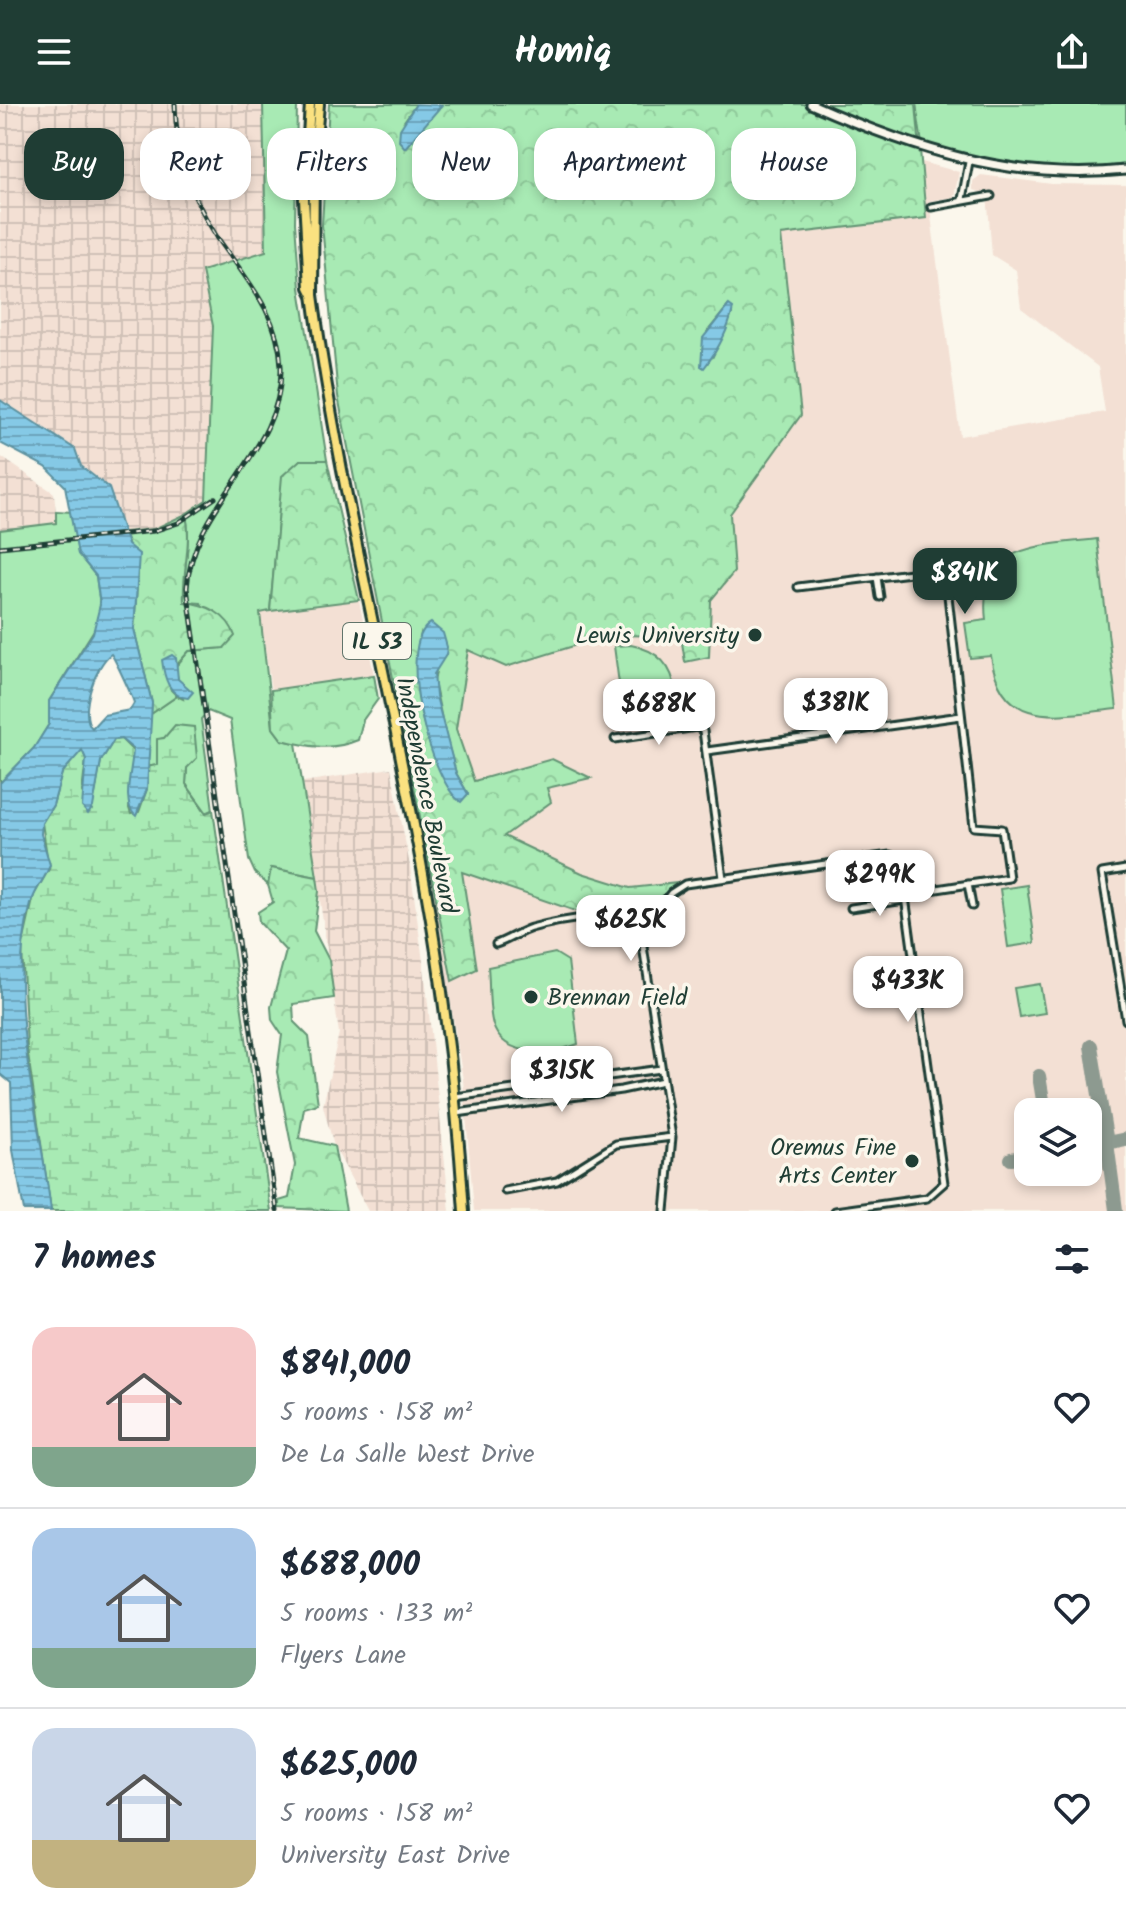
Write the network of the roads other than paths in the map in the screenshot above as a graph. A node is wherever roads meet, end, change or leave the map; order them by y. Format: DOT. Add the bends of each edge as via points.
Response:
graph roads {
  1 [pos="310,104"];
  2 [pos="319,104"];
  3 [pos="811,104"];
  4 [pos="969,162"];
  5 [pos="1126,170"];
  6 [pos="991,196"];
  7 [pos="962,199"];
  8 [pos="931,207"];
  9 [pos="313,295"];
  10 [pos="877,577"];
  11 [pos="798,587"];
  12 [pos="880,597"];
  13 [pos="961,716"];
  14 [pos="615,739"];
  15 [pos="707,751"];
  16 [pos="1126,869"];
  17 [pos="723,878"];
  18 [pos="968,884"];
  19 [pos="905,897"];
  20 [pos="972,906"];
  21 [pos="851,908"];
  22 [pos="651,922"];
  23 [pos="496,944"];
  24 [pos="934,974"];
  25 [pos="916,977"];
  26 [pos="1126,1020"];
  27 [pos="661,1069"];
  28 [pos="663,1081"];
  29 [pos="492,1092"];
  30 [pos="455,1097"];
  31 [pos="494,1109"];
  32 [pos="457,1113"];
  33 [pos="672,1137"];
  34 [pos="505,1191"];
  35 [pos="464,1211"];
  36 [pos="665,1211"];
  37 [pos="835,1211"];
  1 -- 9 [label="main road, Independence Boulevard / IL 53" via="304,199"];
  2 -- 9 [label="main road, Independence Boulevard / IL 53"];
  3 -- 4 [label="street"];
  4 -- 5 [label="street" via="1066,174"];
  4 -- 7 [label="street"];
  6 -- 7 [label="street"];
  7 -- 8 [label="street"];
  9 -- 30 [label="main road, Independence Boulevard / IL 53" via="426,891"];
  10 -- 11 [label="street"];
  10 -- 12 [label="street"];
  10 -- 13 [label="street" via="927,571 940,575 947,587"];
  13 -- 15 [label="street"];
  13 -- 18 [label="street" via="974,827 1002,829 1009,878"];
  14 -- 15 [label="street" via="697,727"];
  15 -- 17 [label="street"];
  16 -- 26 [label="street" via="1102,873"];
  17 -- 19 [label="street" via="890,855 900,860"];
  17 -- 22 [label="street" via="685,884 671,893"];
  18 -- 19 [label="street"];
  18 -- 20 [label="street"];
  19 -- 21 [label="street"];
  19 -- 25 [label="street"];
  22 -- 23 [label="street" via="583,918 530,929"];
  22 -- 27 [label="street" via="643,946"];
  24 -- 25 [label="street"];
  25 -- 37 [label="street" via="945,1177 941,1190 922,1199"];
  27 -- 28 [label="street"];
  27 -- 29 [label="street"];
  28 -- 31 [label="street"];
  28 -- 33 [label="street"];
  29 -- 30 [label="street"];
  29 -- 31 [label="street" via="484,1102"];
  30 -- 32 [label="main road, Independence Boulevard / IL 53"];
  31 -- 32 [label="street"];
  32 -- 35 [label="main road, Independence Boulevard / IL 53"];
  33 -- 34 [label="street" via="616,1144 557,1181"];
  33 -- 36 [label="street"];
}
